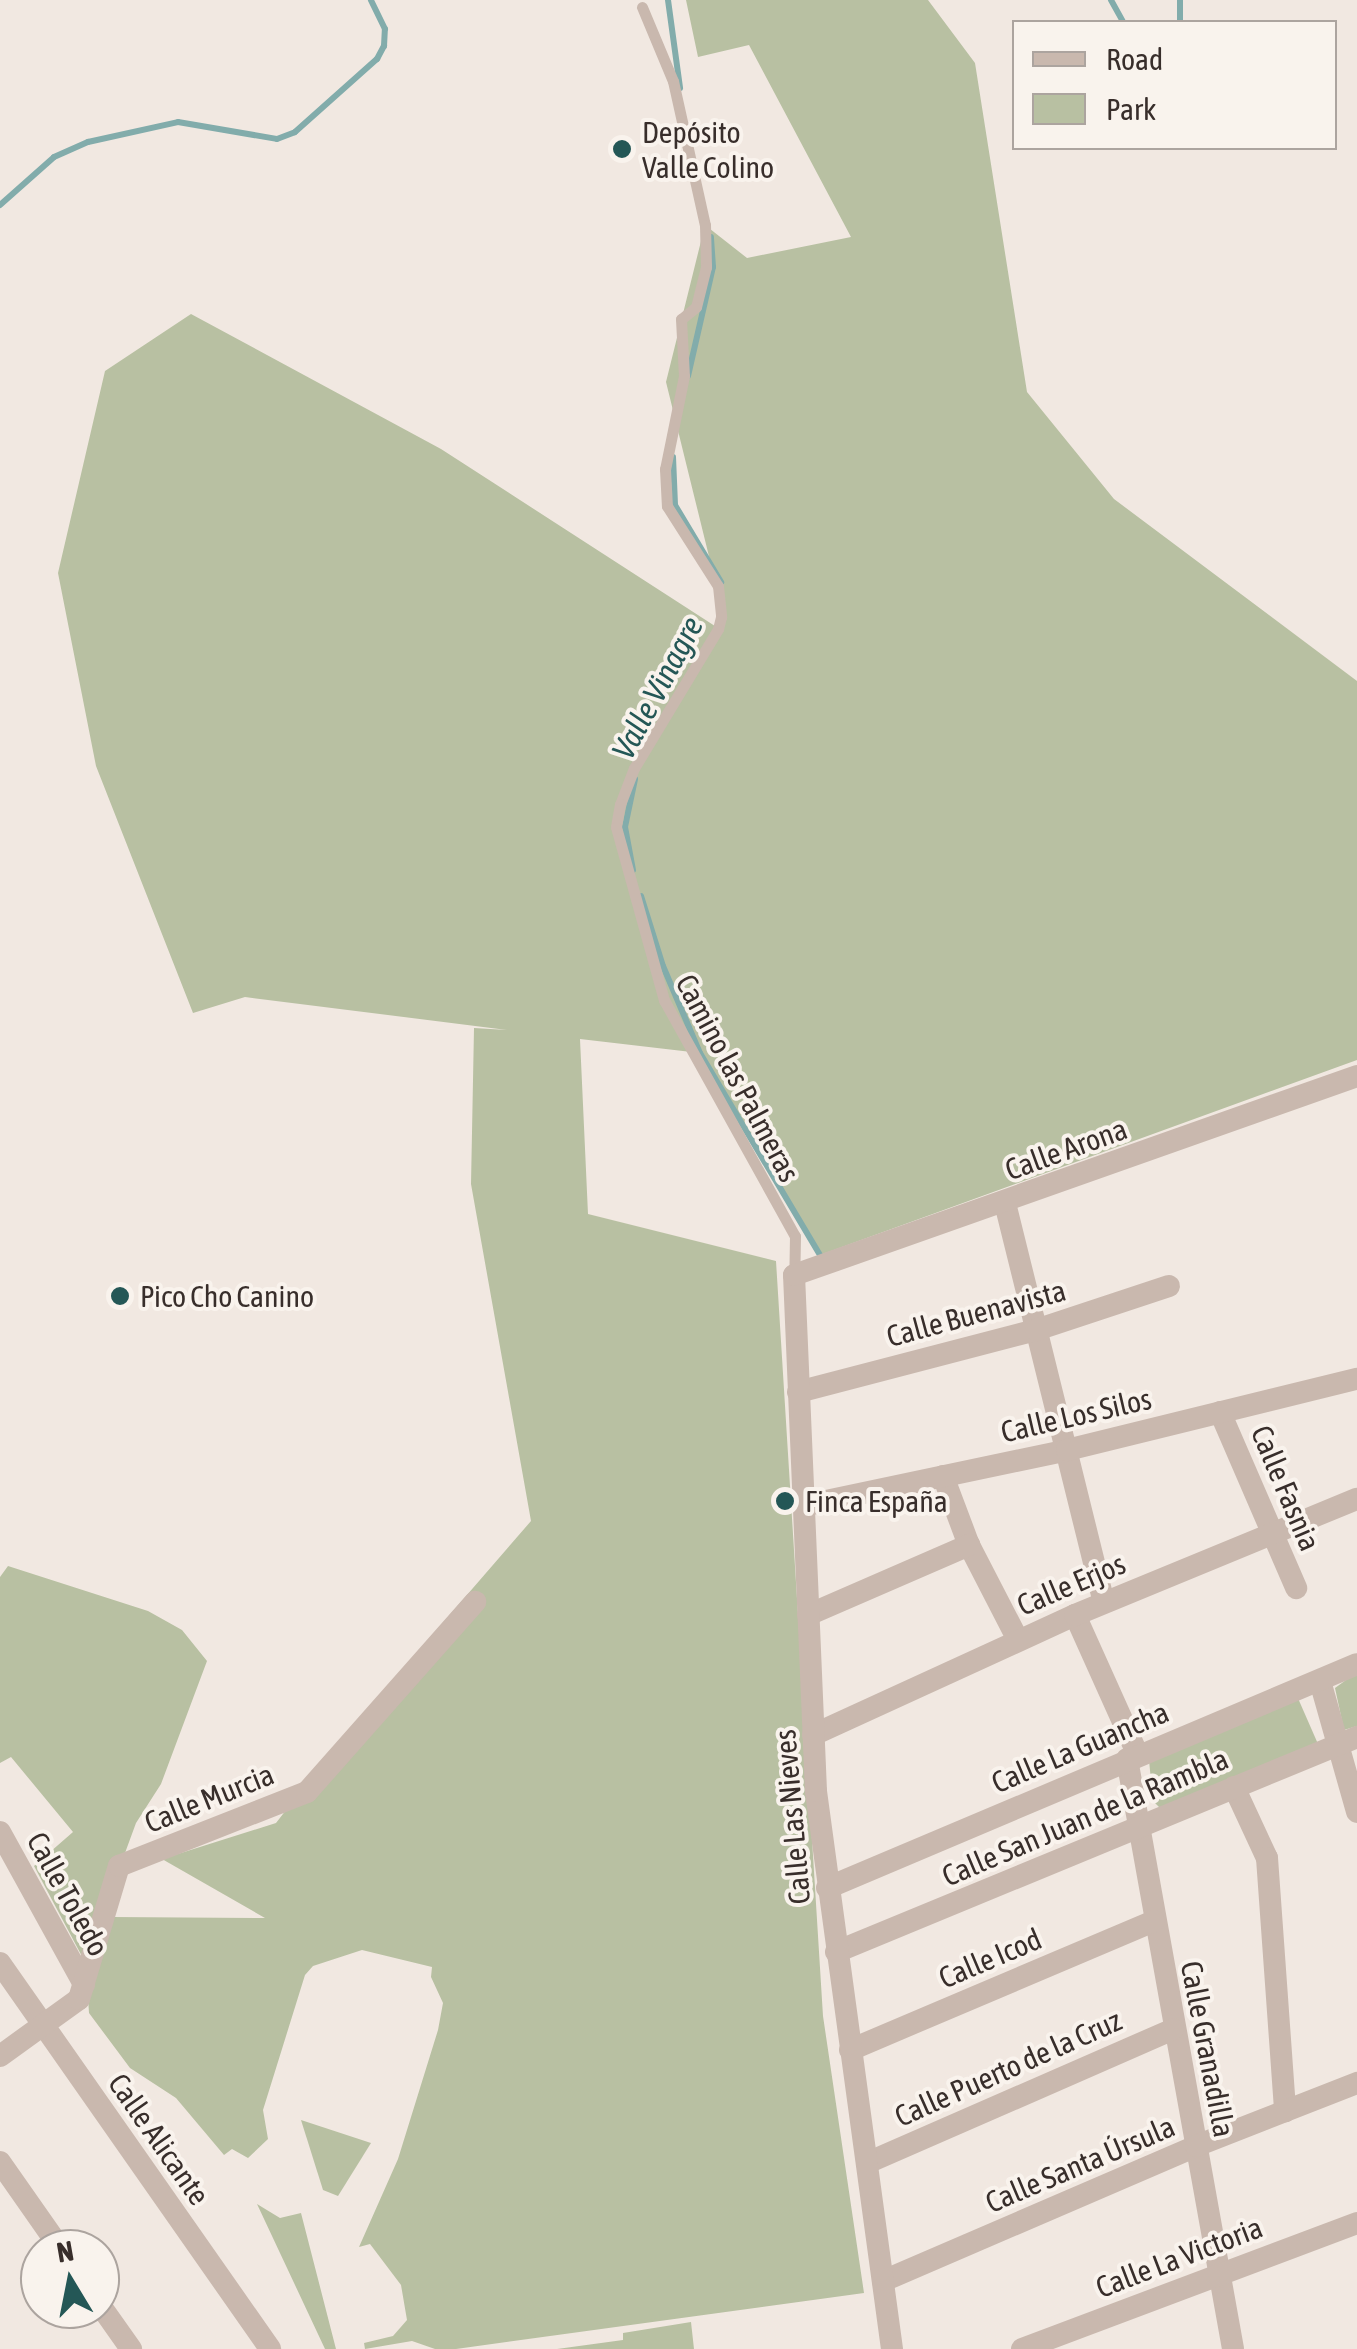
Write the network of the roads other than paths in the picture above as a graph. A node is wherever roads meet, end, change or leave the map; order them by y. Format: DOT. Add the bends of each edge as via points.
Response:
graph roads {
  1 [pos="642,7"];
  2 [pos="1357,1076"];
  3 [pos="1005,1202"];
  4 [pos="794,1275"];
  5 [pos="1169,1286"];
  6 [pos="1036,1330"];
  7 [pos="1357,1379"];
  8 [pos="798,1392"];
  9 [pos="1220,1412"];
  10 [pos="1067,1450"];
  11 [pos="943,1476"];
  12 [pos="1357,1499"];
  13 [pos="807,1505"];
  14 [pos="1274,1534"];
  15 [pos="969,1544"];
  16 [pos="1296,1588"];
  17 [pos="475,1602"];
  18 [pos="1104,1602"];
  19 [pos="1075,1614"];
  20 [pos="808,1615"];
  21 [pos="1018,1640"];
  22 [pos="1357,1664"];
  23 [pos="1320,1681"];
  24 [pos="813,1735"];
  25 [pos="1348,1740"];
  26 [pos="1133,1757"];
  27 [pos="1234,1787"];
  28 [pos="1357,1812"];
  29 [pos="1137,1828"];
  30 [pos="0,1832"];
  31 [pos="828,1888"];
  32 [pos="1154,1921"];
  33 [pos="836,1952"];
  34 [pos="0,1963"];
  35 [pos="84,1984"];
  36 [pos="44,2026"];
  37 [pos="1173,2029"];
  38 [pos="850,2050"];
  39 [pos="0,2056"];
  40 [pos="1357,2083"];
  41 [pos="1285,2112"];
  42 [pos="1196,2146"];
  43 [pos="0,2162"];
  44 [pos="867,2162"];
  45 [pos="1357,2223"];
  46 [pos="47,2229"];
  47 [pos="1219,2274"];
  48 [pos="884,2281"];
  49 [pos="270,2349"];
  50 [pos="892,2349"];
  51 [pos="1022,2349"];
  52 [pos="1234,2349"];
  1 -- 4 [label="lane, Camino las Palmeras" via="672,81 705,225 706,267 696,307 681,319 684,376 665,469 667,506 718,586 721,617 634,768 616,828 664,1000 795,1236"];
  2 -- 3 [label="street, Calle Arona"];
  3 -- 4 [label="street, Calle Arona"];
  3 -- 6 [label="street"];
  4 -- 8 [label="street, Calle Las Nieves"];
  5 -- 6 [label="street, Calle Buenavista"];
  6 -- 8 [label="street, Calle Buenavista"];
  6 -- 10 [label="street"];
  7 -- 9 [label="street, Calle Los Silos"];
  8 -- 13 [label="street, Calle Las Nieves"];
  9 -- 10 [label="street, Calle Los Silos"];
  9 -- 14 [label="street, Calle Fasnia"];
  10 -- 11 [label="street, Calle Los Silos"];
  10 -- 18 [label="street"];
  11 -- 13 [label="street, Calle Los Silos"];
  11 -- 15 [label="street"];
  12 -- 14 [label="street, Calle Erjos"];
  13 -- 20 [label="street, Calle Las Nieves"];
  14 -- 16 [label="street, Calle Fasnia"];
  14 -- 18 [label="street, Calle Erjos"];
  15 -- 20 [label="street"];
  15 -- 21 [label="street"];
  17 -- 35 [label="street, Calle Murcia" via="307,1792 118,1866"];
  18 -- 19 [label="street, Calle Erjos"];
  19 -- 21 [label="street, Calle Erjos"];
  19 -- 26 [label="street, Calle Granadilla"];
  20 -- 24 [label="street, Calle Las Nieves"];
  21 -- 24 [label="street, Calle Erjos"];
  22 -- 23 [label="street, Calle La Guancha"];
  23 -- 25 [label="street"];
  23 -- 26 [label="street, Calle La Guancha"];
  24 -- 31 [label="street, Calle Las Nieves"];
  25 -- 27 [label="street, Calle San Juan de la Rambla"];
  25 -- 28 [label="street"];
  26 -- 29 [label="street, Calle Granadilla"];
  26 -- 31 [label="street, Calle La Guancha"];
  27 -- 29 [label="street, Calle San Juan de la Rambla"];
  27 -- 41 [label="street" via="1267,1858"];
  29 -- 32 [label="street, Calle Granadilla"];
  29 -- 33 [label="street, Calle San Juan de la Rambla"];
  30 -- 35 [label="street, Calle Toledo"];
  31 -- 33 [label="street, Calle Las Nieves"];
  32 -- 37 [label="street, Calle Granadilla"];
  32 -- 38 [label="street, Calle Icod"];
  33 -- 38 [label="street, Calle Las Nieves"];
  34 -- 36 [label="street, Calle Alicante"];
  35 -- 36 [label="street, Calle Murcia" via="80,1999"];
  36 -- 39 [label="street, Calle Murcia"];
  36 -- 49 [label="street, Calle Alicante"];
  37 -- 42 [label="street, Calle Granadilla"];
  37 -- 44 [label="street, Calle Puerto de la Cruz"];
  38 -- 44 [label="street, Calle Las Nieves"];
  40 -- 41 [label="street, Calle Santa Úrsula"];
  41 -- 42 [label="street, Calle Santa Úrsula"];
  42 -- 47 [label="street, Calle Granadilla"];
  42 -- 48 [label="street, Calle Santa Úrsula"];
  43 -- 46 [label="street"];
  44 -- 48 [label="street, Calle Las Nieves"];
  45 -- 47 [label="street, Calle La Victoria"];
  47 -- 51 [label="street, Calle La Victoria"];
  47 -- 52 [label="street, Calle Granadilla"];
  48 -- 50 [label="street, Calle Las Nieves"];
}
